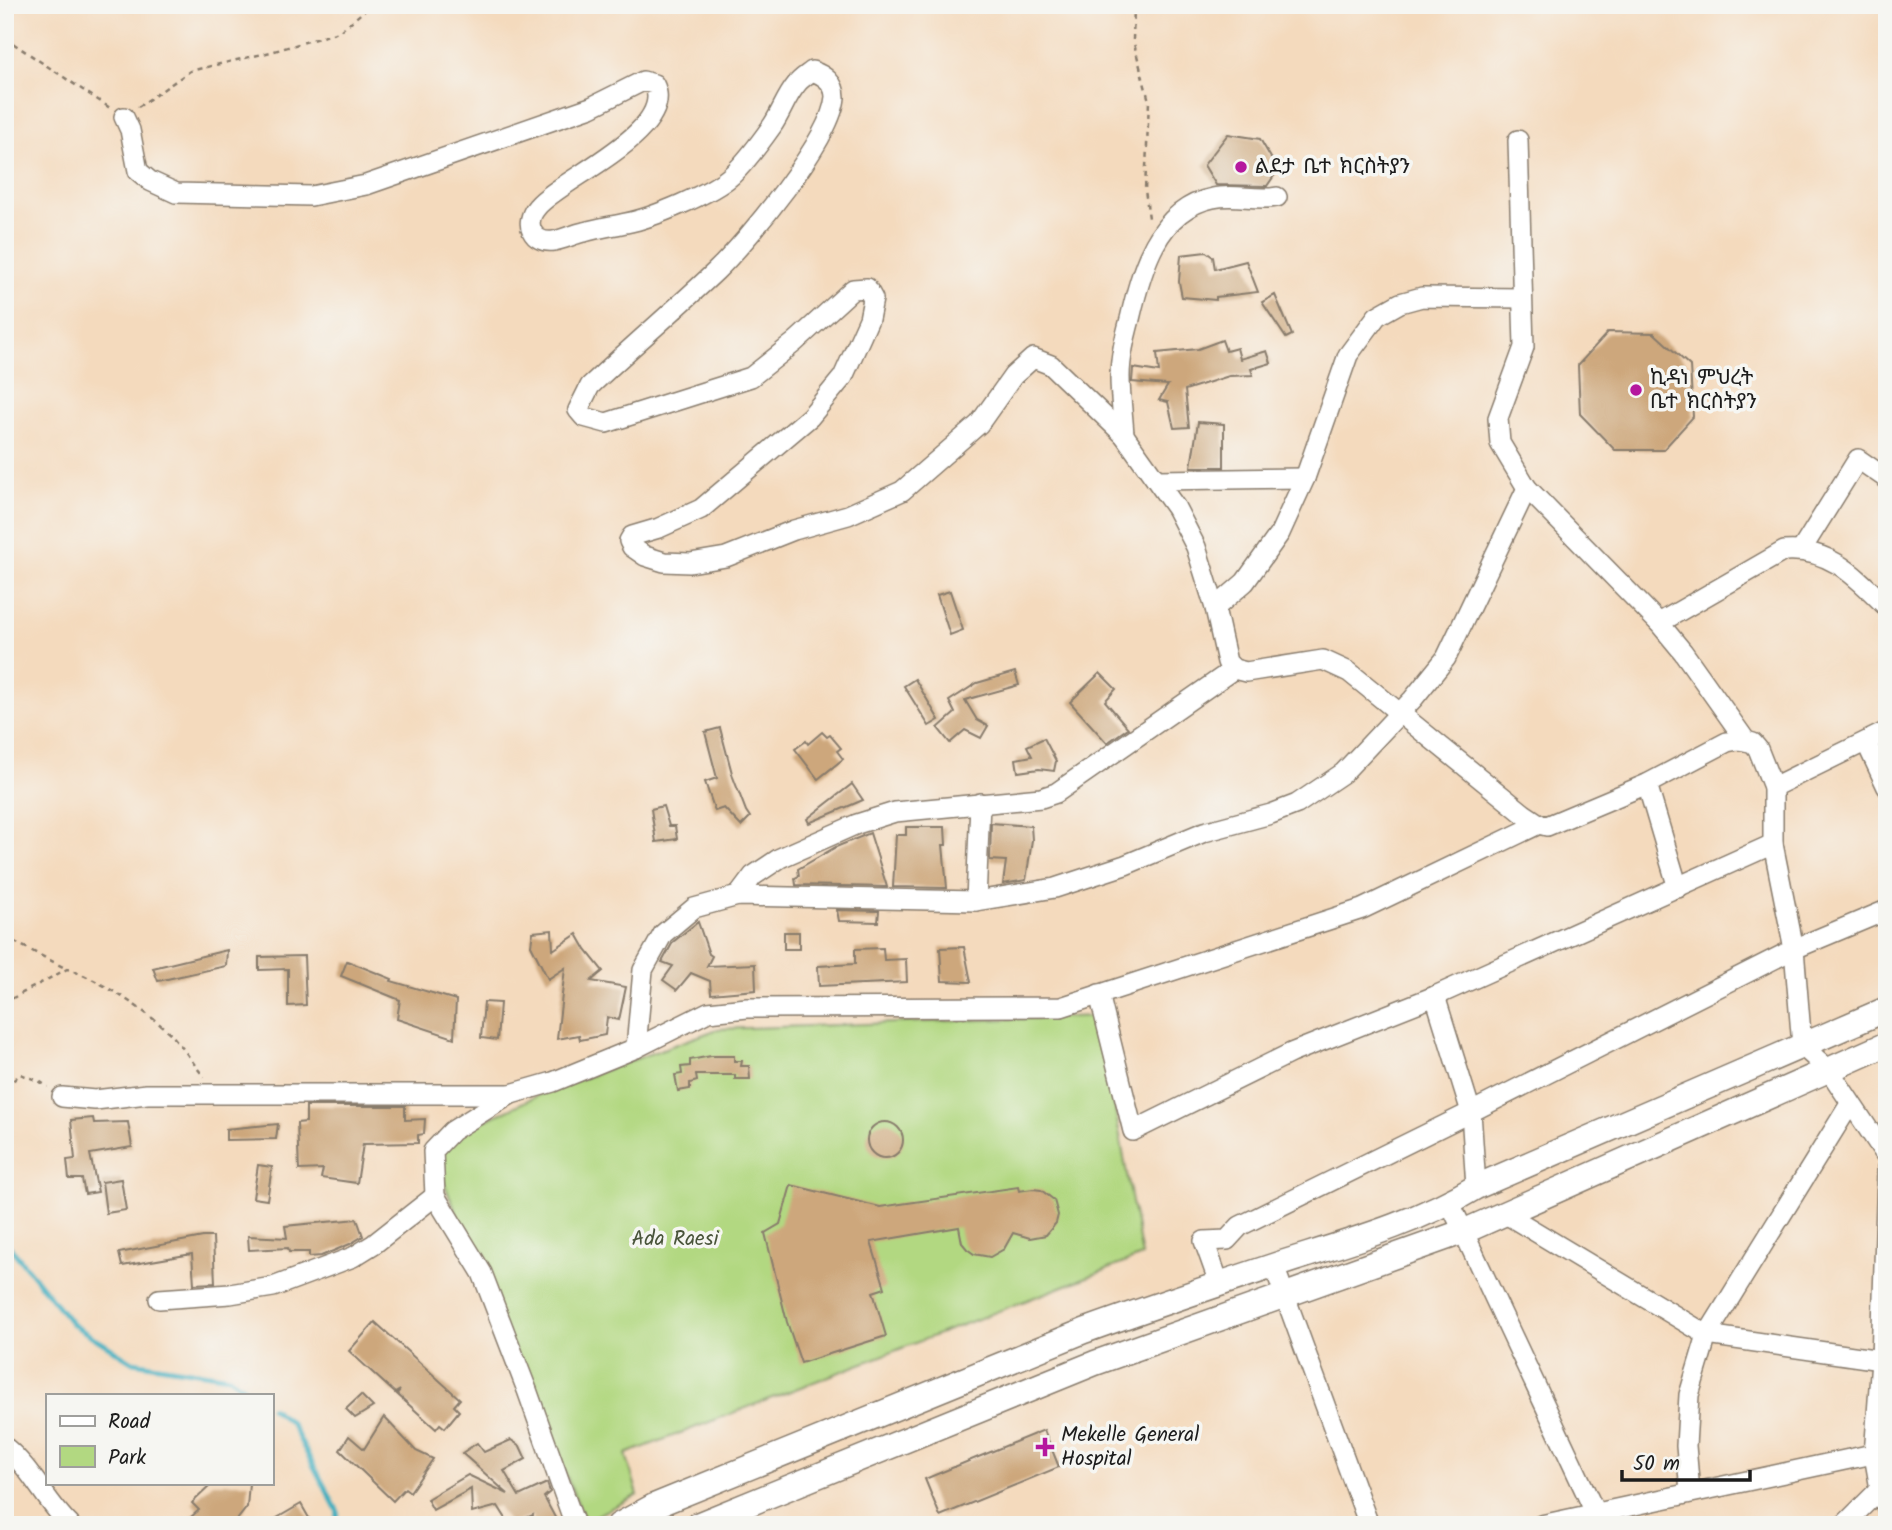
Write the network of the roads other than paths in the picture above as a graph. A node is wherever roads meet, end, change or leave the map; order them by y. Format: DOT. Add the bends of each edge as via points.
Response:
graph roads {
  1 [pos="124,117"];
  2 [pos="1518,140"];
  3 [pos="1277,197"];
  4 [pos="1522,298"];
  5 [pos="1124,435"];
  6 [pos="1305,478"];
  7 [pos="1887,479"];
  8 [pos="1158,480"];
  9 [pos="1527,488"];
  10 [pos="1802,549"];
  11 [pos="1887,607"];
  12 [pos="1215,608"];
  13 [pos="1659,623"];
  14 [pos="1234,669"];
  15 [pos="1398,714"];
  16 [pos="1887,731"];
  17 [pos="1746,741"];
  18 [pos="1866,742"];
  19 [pos="1647,784"];
  20 [pos="1773,787"];
  21 [pos="1887,787"];
  22 [pos="980,803"];
  23 [pos="1539,824"];
  24 [pos="1773,844"];
  25 [pos="1678,888"];
  26 [pos="738,896"];
  27 [pos="976,901"];
  28 [pos="1887,910"];
  29 [pos="1794,949"];
  30 [pos="1099,994"];
  31 [pos="1435,996"];
  32 [pos="1887,1009"];
  33 [pos="1887,1044"];
  34 [pos="1802,1046"];
  35 [pos="636,1048"];
  36 [pos="1829,1070"];
  37 [pos="511,1094"];
  38 [pos="62,1097"];
  39 [pos="1850,1104"];
  40 [pos="1471,1112"];
  41 [pos="1887,1157"];
  42 [pos="1887,1170"];
  43 [pos="1476,1187"];
  44 [pos="435,1196"];
  45 [pos="1450,1203"];
  46 [pos="1506,1214"];
  47 [pos="1465,1231"];
  48 [pos="1274,1266"];
  49 [pos="1219,1283"];
  50 [pos="1286,1296"];
  51 [pos="159,1298"];
  52 [pos="1157,1304"];
  53 [pos="1707,1335"];
  54 [pos="1168,1338"];
  55 [pos="1881,1360"];
  56 [pos="5,1447"];
  57 [pos="1880,1453"];
  58 [pos="1880,1489"];
  59 [pos="1690,1492"];
  60 [pos="1887,1508"];
  61 [pos="1598,1518"];
  62 [pos="71,1525"];
  63 [pos="575,1525"];
  64 [pos="619,1525"];
  65 [pos="697,1525"];
  66 [pos="1369,1525"];
  67 [pos="1541,1525"];
  68 [pos="1844,1525"];
  1 -- 5 [label="street" via="138,171 176,193 311,196 366,185 591,107 643,81 653,84 657,101 644,127 537,207 530,230 536,238 551,241 649,218 730,177 774,123 796,83 812,72 822,74 835,96 825,128 783,195 718,270 590,386 578,410 584,417 606,423 751,377 853,289 867,288 873,299 869,319 844,377 810,417 701,509 632,536 632,547 664,562 726,557 848,515 902,491 979,424 1013,376 1034,358 1051,365"];
  2 -- 4 [label="street"];
  3 -- 5 [label="street" via="1212,198 1170,222 1154,246 1142,270 1121,355"];
  4 -- 6 [label="street" via="1422,297 1377,316 1348,355"];
  4 -- 9 [label="street" via="1524,347 1498,418 1500,443"];
  5 -- 8 [label="street"];
  6 -- 8 [label="street"];
  6 -- 12 [label="street" via="1280,533 1245,582"];
  7 -- 10 [label="street" via="1858,459"];
  8 -- 12 [label="street" via="1196,547"];
  9 -- 13 [label="street"];
  9 -- 15 [label="street" via="1446,658"];
  10 -- 11 [label="street" via="1848,570"];
  10 -- 13 [label="street" via="1784,551"];
  12 -- 14 [label="street" via="1227,662"];
  13 -- 17 [label="street"];
  14 -- 15 [label="street" via="1247,672 1323,660 1349,672"];
  14 -- 22 [label="street" via="1056,793"];
  15 -- 23 [label="street"];
  15 -- 27 [label="street" via="1343,773 1297,804 1204,832 1055,888"];
  16 -- 18 [label="street"];
  17 -- 19 [label="street" via="1727,742"];
  17 -- 20 [label="street" via="1758,749"];
  18 -- 20 [label="street"];
  18 -- 21 [label="street"];
  19 -- 23 [label="street" via="1557,824"];
  19 -- 25 [label="street"];
  20 -- 24 [label="street"];
  22 -- 26 [label="street" via="894,812 857,824 780,858 753,876"];
  22 -- 27 [label="street"];
  23 -- 30 [label="street" via="1363,909"];
  24 -- 25 [label="street"];
  24 -- 29 [label="street"];
  25 -- 31 [label="street"];
  26 -- 27 [label="street"];
  26 -- 35 [label="street" via="694,908 663,934 643,970"];
  28 -- 29 [label="street"];
  29 -- 34 [label="street"];
  29 -- 40 [label="street"];
  30 -- 31 [label="street" via="1133,1131 1291,1053"];
  30 -- 35 [label="street" via="1061,1007 708,1012"];
  31 -- 40 [label="street"];
  32 -- 34 [label="main road"];
  33 -- 36 [label="main road"];
  34 -- 36 [label="street"];
  34 -- 43 [label="main road"];
  35 -- 37 [label="street"];
  36 -- 39 [label="street"];
  36 -- 46 [label="main road"];
  37 -- 38 [label="street"];
  37 -- 44 [label="street" via="452,1131 433,1151"];
  39 -- 41 [label="street"];
  39 -- 53 [label="street"];
  40 -- 43 [label="street"];
  40 -- 49 [label="street" via="1240,1226 1227,1240 1204,1241"];
  42 -- 55 [label="street"];
  43 -- 45 [label="main road"];
  44 -- 51 [label="street" via="353,1257 273,1287"];
  44 -- 63 [label="street" via="482,1273"];
  45 -- 47 [label="street"];
  45 -- 48 [label="main road"];
  46 -- 47 [label="main road"];
  46 -- 53 [label="street"];
  47 -- 50 [label="main road"];
  47 -- 61 [label="street"];
  48 -- 49 [label="main road"];
  48 -- 50 [label="street"];
  49 -- 52 [label="main road"];
  50 -- 54 [label="main road"];
  50 -- 66 [label="street"];
  52 -- 54 [label="main road"];
  52 -- 64 [label="main road" via="654,1506"];
  53 -- 55 [label="street"];
  53 -- 59 [label="street" via="1689,1395 1686,1446"];
  54 -- 65 [label="main road" via="1095,1363"];
  55 -- 57 [label="street"];
  56 -- 62 [label="street" via="21,1460"];
  57 -- 58 [label="street"];
  57 -- 59 [label="street"];
  58 -- 60 [label="street"];
  58 -- 68 [label="street"];
  59 -- 61 [label="street"];
  61 -- 67 [label="street"];
}
